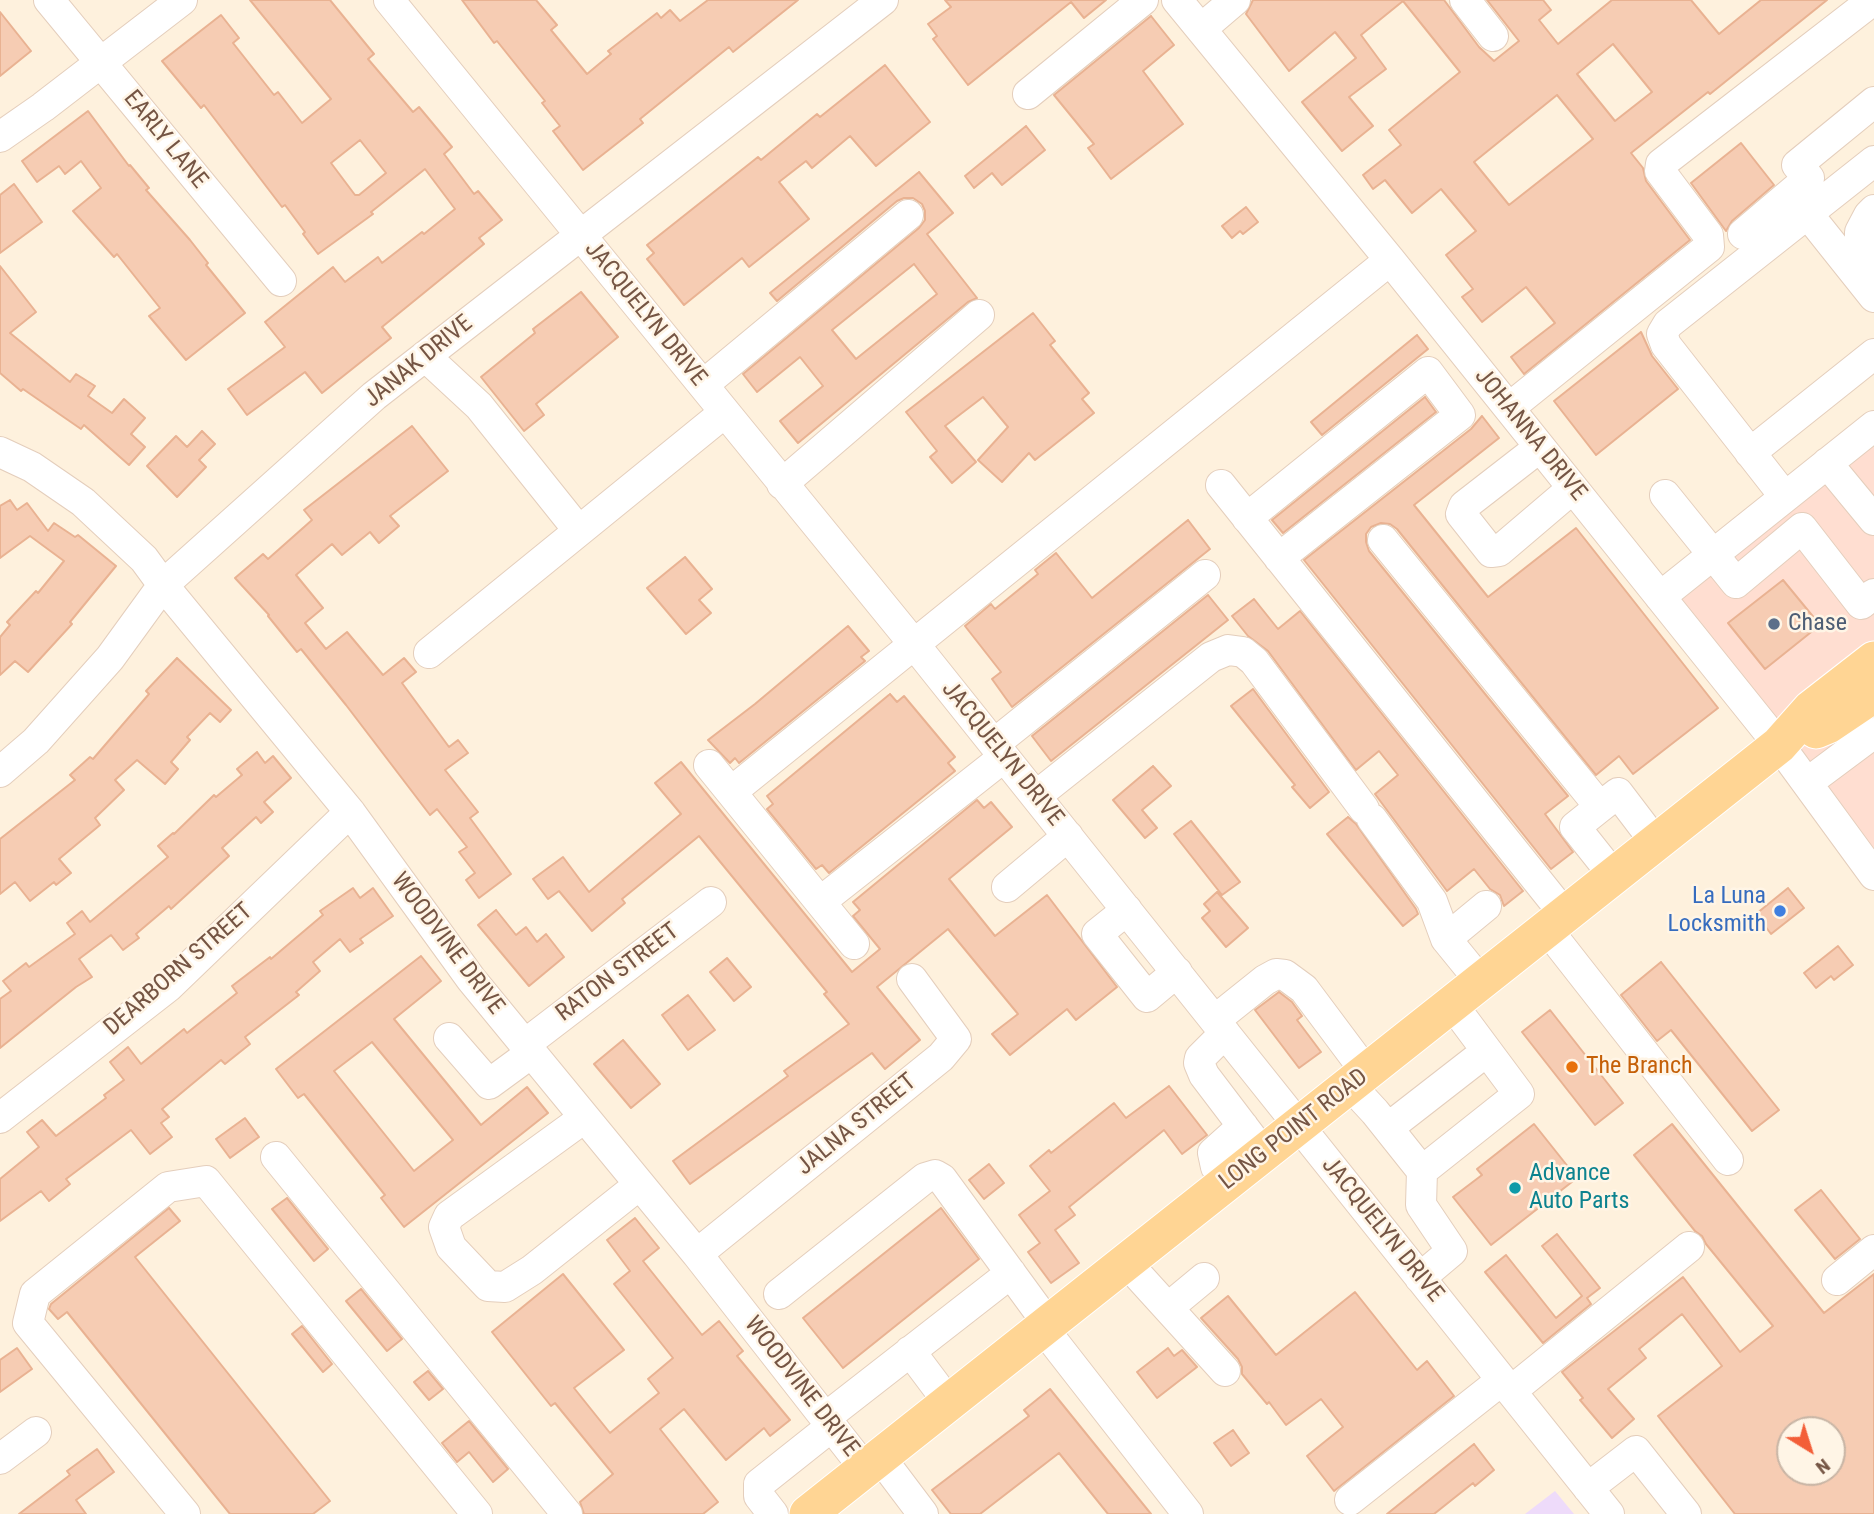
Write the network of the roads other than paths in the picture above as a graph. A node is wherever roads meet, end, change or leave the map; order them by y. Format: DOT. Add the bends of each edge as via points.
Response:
graph roads {
  1 [pos="49,0"];
  2 [pos="182,0"];
  3 [pos="389,0"];
  4 [pos="883,0"];
  5 [pos="1143,0"];
  6 [pos="1177,0"];
  7 [pos="1236,0"];
  8 [pos="1465,0"];
  9 [pos="1873,0"];
  10 [pos="1201,29"];
  11 [pos="1493,36"];
  12 [pos="102,62"];
  13 [pos="1028,94"];
  14 [pos="1874,102"];
  15 [pos="0,137"];
  16 [pos="1874,161"];
  17 [pos="1874,210"];
  18 [pos="1807,213"];
  19 [pos="908,215"];
  20 [pos="581,234"];
  21 [pos="1744,234"];
  22 [pos="1390,260"];
  23 [pos="1874,267"];
  24 [pos="281,281"];
  25 [pos="1874,297"];
  26 [pos="979,315"];
  27 [pos="1874,354"];
  28 [pos="425,356"];
  29 [pos="703,385"];
  30 [pos="1508,408"];
  31 [pos="724,413"];
  32 [pos="1874,425"];
  33 [pos="1540,447"];
  34 [pos="0,452"];
  35 [pos="1751,453"];
  36 [pos="1827,463"];
  37 [pos="782,484"];
  38 [pos="1220,485"];
  39 [pos="1573,488"];
  40 [pos="1665,495"];
  41 [pos="1785,497"];
  42 [pos="1247,518"];
  43 [pos="1874,520"];
  44 [pos="579,531"];
  45 [pos="1383,540"];
  46 [pos="1713,555"];
  47 [pos="1279,558"];
  48 [pos="1205,575"];
  49 [pos="163,585"];
  50 [pos="1874,594"];
  51 [pos="1660,597"];
  52 [pos="914,644"];
  53 [pos="429,653"];
  54 [pos="1874,660"];
  55 [pos="1874,694"];
  56 [pos="1874,733"];
  57 [pos="1779,745"];
  58 [pos="999,750"];
  59 [pos="709,765"];
  60 [pos="0,772"];
  61 [pos="1807,783"];
  62 [pos="731,792"];
  63 [pos="1036,796"];
  64 [pos="1600,807"];
  65 [pos="350,813"];
  66 [pos="1068,836"];
  67 [pos="1656,843"];
  68 [pos="1874,875"];
  69 [pos="1614,876"];
  70 [pos="1007,887"];
  71 [pos="711,902"];
  72 [pos="820,902"];
  73 [pos="1486,906"];
  74 [pos="1556,922"];
  75 [pos="1446,939"];
  76 [pos="854,944"];
  77 [pos="912,979"];
  78 [pos="1480,982"];
  79 [pos="1452,1004"];
  80 [pos="1220,1027"];
  81 [pos="449,1038"];
  82 [pos="527,1049"];
  83 [pos="1487,1051"];
  84 [pos="1358,1079"];
  85 [pos="0,1118"];
  86 [pos="584,1118"];
  87 [pos="1299,1125"];
  88 [pos="1388,1128"];
  89 [pos="1253,1140"];
  90 [pos="276,1157"];
  91 [pos="1728,1160"];
  92 [pos="1422,1171"];
  93 [pos="639,1185"];
  94 [pos="1689,1247"];
  95 [pos="1874,1250"];
  96 [pos="696,1254"];
  97 [pos="1126,1262"];
  98 [pos="1011,1273"];
  99 [pos="1204,1278"];
  100 [pos="1420,1278"];
  101 [pos="1838,1279"];
  102 [pos="779,1294"];
  103 [pos="1169,1307"];
  104 [pos="1046,1326"];
  105 [pos="911,1351"];
  106 [pos="1225,1371"];
  107 [pos="1506,1386"];
  108 [pos="949,1403"];
  109 [pos="829,1422"];
  110 [pos="36,1432"];
  111 [pos="0,1459"];
  112 [pos="872,1463"];
  113 [pos="1588,1488"];
  114 [pos="1350,1500"];
  115 [pos="814,1512"];
  116 [pos="185,1514"];
  117 [pos="477,1514"];
  118 [pos="567,1514"];
  119 [pos="773,1514"];
  120 [pos="923,1514"];
  121 [pos="1188,1514"];
  122 [pos="1609,1514"];
  123 [pos="1686,1514"];
  1 -- 12 [label="street, EARLY LANE"];
  2 -- 12 [label="street"];
  3 -- 20 [label="street, JACQUELYN DRIVE"];
  4 -- 20 [label="street, JANAK DRIVE"];
  5 -- 13 [label="street"];
  6 -- 10 [label="street, JOHANNA DRIVE"];
  7 -- 10 [label="street"];
  8 -- 11 [label="street"];
  9 -- 30 [label="street" via="1661,164 1660,171 1708,235 1709,247"];
  10 -- 22 [label="street, JOHANNA DRIVE"];
  12 -- 15 [label="street"];
  12 -- 24 [label="street, EARLY LANE"];
  14 -- 21 [label="street" via="1797,165 1809,178"];
  16 -- 18 [label="street"];
  17 -- 23 [label="street" via="1860,232 1865,257"];
  18 -- 25 [label="street"];
  18 -- 35 [label="street" via="1668,324 1662,334"];
  19 -- 29 [label="street"];
  20 -- 28 [label="street, JANAK DRIVE"];
  20 -- 29 [label="street, JACQUELYN DRIVE"];
  22 -- 30 [label="street, JOHANNA DRIVE"];
  22 -- 52 [label="street"];
  26 -- 37 [label="street"];
  27 -- 35 [label="street"];
  28 -- 44 [label="street" via="479,406"];
  28 -- 49 [label="street, JANAK DRIVE"];
  29 -- 31 [label="street, JACQUELYN DRIVE"];
  30 -- 33 [label="street, JOHANNA DRIVE"];
  31 -- 37 [label="street, JACQUELYN DRIVE"];
  31 -- 44 [label="street"];
  32 -- 36 [label="street"];
  33 -- 39 [label="street, JOHANNA DRIVE"];
  33 -- 39 [label="street" via="1464,506 1461,514 1491,552 1499,551"];
  34 -- 49 [label="street, WOODVINE DRIVE" via="32,467 83,502 144,559"];
  35 -- 41 [label="street"];
  36 -- 41 [label="street"];
  36 -- 43 [label="street"];
  37 -- 52 [label="street, JACQUELYN DRIVE"];
  38 -- 42 [label="street"];
  39 -- 51 [label="street, JOHANNA DRIVE"];
  40 -- 46 [label="street"];
  41 -- 46 [label="street"];
  42 -- 47 [label="street"];
  42 -- 47 [label="street" via="1428,372 1460,415"];
  44 -- 53 [label="street"];
  45 -- 64 [label="street"];
  46 -- 50 [label="street" via="1736,583 1802,528 1861,604"];
  46 -- 51 [label="street"];
  47 -- 74 [label="street"];
  48 -- 58 [label="street"];
  49 -- 60 [label="street, JANAK DRIVE" via="101,668 36,741"];
  49 -- 65 [label="street, WOODVINE DRIVE"];
  51 -- 57 [label="street, JOHANNA DRIVE"];
  52 -- 58 [label="street, JACQUELYN DRIVE"];
  52 -- 62 [label="street"];
  54 -- 57 [label="main road, LONG POINT ROAD" via="1811,709"];
  55 -- 57 [label="main road, LONG POINT ROAD" via="1828,725"];
  56 -- 61 [label="street"];
  57 -- 61 [label="street, JOHANNA DRIVE"];
  57 -- 67 [label="main road, LONG POINT ROAD"];
  58 -- 63 [label="street, JACQUELYN DRIVE"];
  58 -- 72 [label="street"];
  59 -- 62 [label="street"];
  61 -- 68 [label="street, JOHANNA DRIVE"];
  62 -- 72 [label="street"];
  63 -- 66 [label="street, JACQUELYN DRIVE"];
  63 -- 75 [label="street" via="1212,657 1228,650 1243,652 1432,901"];
  64 -- 67 [label="street" via="1618,793"];
  64 -- 69 [label="street" via="1576,827"];
  65 -- 82 [label="street, WOODVINE DRIVE"];
  65 -- 85 [label="street, DEARBORN STREET" via="168,986"];
  66 -- 70 [label="street"];
  66 -- 80 [label="street, JACQUELYN DRIVE"];
  67 -- 69 [label="main road, LONG POINT ROAD"];
  69 -- 74 [label="main road, LONG POINT ROAD"];
  71 -- 82 [label="street, RATON STREET"];
  72 -- 76 [label="street"];
  73 -- 75 [label="street"];
  74 -- 78 [label="main road, LONG POINT ROAD"];
  74 -- 91 [label="street"];
  75 -- 78 [label="street"];
  77 -- 96 [label="street, JALNA STREET" via="956,1039 941,1057"];
  78 -- 79 [label="main road, LONG POINT ROAD"];
  79 -- 83 [label="street"];
  79 -- 84 [label="main road, LONG POINT ROAD"];
  80 -- 84 [label="street" via="1265,980 1284,975 1304,989"];
  80 -- 87 [label="street, JACQUELYN DRIVE"];
  80 -- 89 [label="street" via="1199,1063"];
  81 -- 82 [label="street, RATON STREET" via="489,1084"];
  82 -- 86 [label="street, WOODVINE DRIVE"];
  83 -- 88 [label="street"];
  83 -- 92 [label="street" via="1519,1094"];
  84 -- 87 [label="main road, LONG POINT ROAD"];
  84 -- 88 [label="street"];
  86 -- 93 [label="street, WOODVINE DRIVE"];
  86 -- 93 [label="street" via="449,1216 444,1227 451,1247 488,1286 505,1287"];
  87 -- 89 [label="main road, LONG POINT ROAD"];
  87 -- 100 [label="street, JACQUELYN DRIVE"];
  88 -- 92 [label="street"];
  89 -- 97 [label="main road, LONG POINT ROAD" via="1227,1182"];
  90 -- 118 [label="street"];
  92 -- 100 [label="street" via="1422,1205 1452,1251"];
  93 -- 96 [label="street, WOODVINE DRIVE"];
  94 -- 107 [label="street"];
  95 -- 101 [label="street"];
  96 -- 109 [label="street, WOODVINE DRIVE"];
  97 -- 103 [label="street"];
  97 -- 104 [label="main road, LONG POINT ROAD"];
  98 -- 102 [label="street" via="935,1174"];
  98 -- 104 [label="street"];
  98 -- 105 [label="street"];
  99 -- 103 [label="street"];
  100 -- 107 [label="street, JACQUELYN DRIVE"];
  103 -- 106 [label="street"];
  104 -- 108 [label="main road, LONG POINT ROAD"];
  104 -- 121 [label="street"];
  105 -- 108 [label="street"];
  105 -- 109 [label="street"];
  107 -- 113 [label="street, JACQUELYN DRIVE"];
  107 -- 114 [label="street"];
  108 -- 112 [label="main road, LONG POINT ROAD"];
  109 -- 112 [label="street, WOODVINE DRIVE"];
  109 -- 119 [label="street" via="759,1484 759,1496"];
  110 -- 111 [label="street"];
  112 -- 115 [label="main road, LONG POINT ROAD"];
  112 -- 120 [label="street, WOODVINE DRIVE"];
  113 -- 122 [label="street, JACQUELYN DRIVE"];
  113 -- 123 [label="street" via="1636,1451"];
  116 -- 117 [label="street" via="28,1322 35,1294 168,1187 206,1181"];
}
